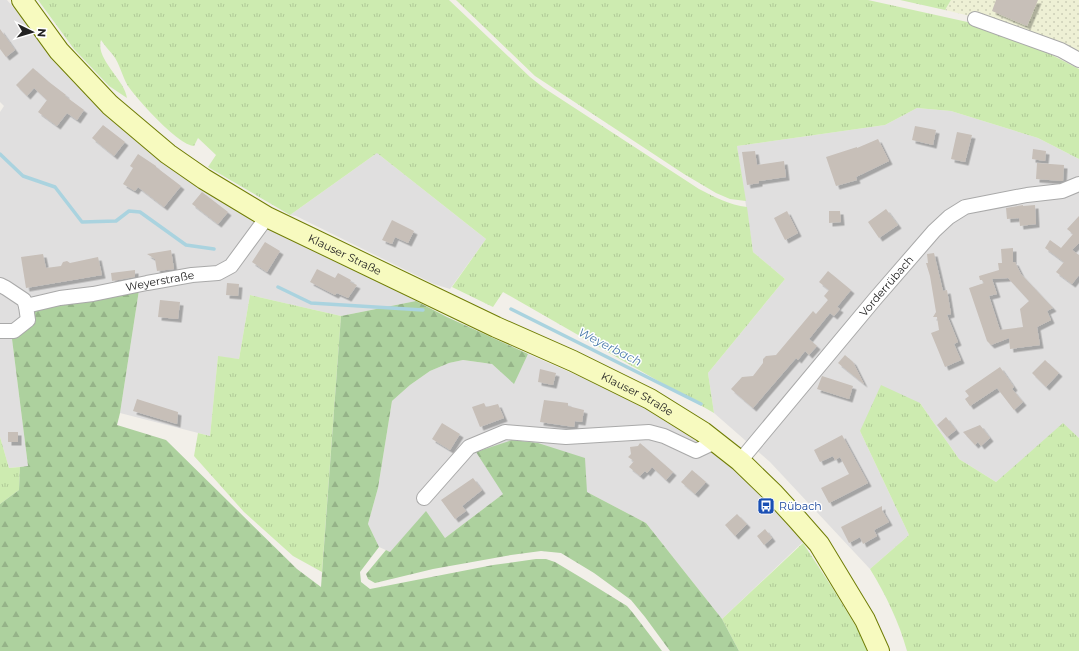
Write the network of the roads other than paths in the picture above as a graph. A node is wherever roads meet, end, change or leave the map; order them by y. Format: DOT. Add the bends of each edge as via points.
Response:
graph roads {
  1 [pos="22,0"];
  2 [pos="975,19"];
  3 [pos="1079,60"];
  4 [pos="1079,184"];
  5 [pos="267,217"];
  6 [pos="0,285"];
  7 [pos="26,306"];
  8 [pos="0,331"];
  9 [pos="716,442"];
  10 [pos="740,461"];
  11 [pos="424,498"];
  12 [pos="879,651"];
  1 -- 5 [label="main road, Klauser Straße" via="59,52 110,105 174,158"];
  2 -- 3 [label="street" via="1061,50"];
  4 -- 10 [label="street, Vorderrübach" via="1062,191 965,207 949,217 875,299"];
  5 -- 7 [label="street, Weyerstraße" via="232,266 218,273 192,275"];
  5 -- 9 [label="main road, Klauser Straße" via="650,399"];
  6 -- 7 [label="street" via="24,300"];
  7 -- 8 [label="street" via="28,320 14,331"];
  9 -- 10 [label="main road, Klauser Straße"];
  9 -- 11 [label="street" via="696,451 649,432 566,437 504,432 469,447"];
  10 -- 12 [label="main road, Klauser Straße" via="793,514 818,544 865,620"];
}
